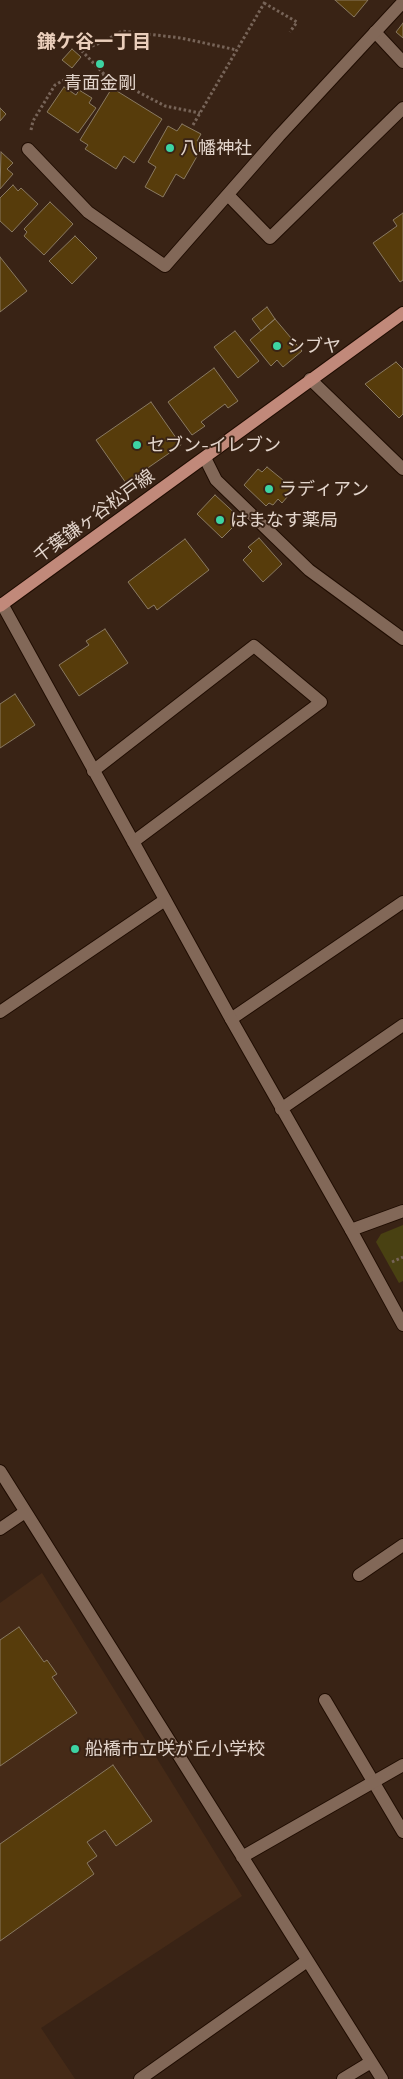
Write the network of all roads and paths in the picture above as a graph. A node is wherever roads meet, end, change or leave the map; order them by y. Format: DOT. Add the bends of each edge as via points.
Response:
graph roads {
  1 [pos="265,2"];
  2 [pos="403,2"];
  3 [pos="290,32"];
  4 [pos="375,32"];
  5 [pos="237,50"];
  6 [pos="403,62"];
  7 [pos="104,74"];
  8 [pos="403,108"];
  9 [pos="200,112"];
  10 [pos="193,125"];
  11 [pos="28,149"];
  12 [pos="228,195"];
  13 [pos="403,312"];
  14 [pos="310,379"];
  15 [pos="205,458"];
  16 [pos="403,470"];
  17 [pos="1,605"];
  18 [pos="403,639"];
  19 [pos="93,771"];
  20 [pos="133,842"];
  21 [pos="165,900"];
  22 [pos="403,902"];
  23 [pos="0,1012"];
  24 [pos="231,1019"];
  25 [pos="403,1025"];
  26 [pos="281,1109"];
  27 [pos="403,1211"];
  28 [pos="351,1230"];
  29 [pos="403,1325"];
  30 [pos="0,1471"];
  31 [pos="25,1512"];
  32 [pos="0,1529"];
  33 [pos="403,1545"];
  34 [pos="359,1575"];
  35 [pos="325,1700"];
  36 [pos="403,1765"];
  37 [pos="373,1782"];
  38 [pos="403,1832"];
  39 [pos="242,1857"];
  40 [pos="307,1961"];
  41 [pos="371,2062"];
  42 [pos="140,2079"];
  43 [pos="343,2079"];
  44 [pos="382,2079"];
  1 -- 3 [label="path" via="296,22"];
  1 -- 5 [label="path"];
  2 -- 4 [label="street"];
  4 -- 6 [label="street"];
  4 -- 12 [label="street"];
  5 -- 7 [label="path" via="181,38 122,31 81,50"];
  5 -- 9 [label="path"];
  7 -- 9 [label="path" via="165,106"];
  7 -- 11 [label="path" via="64,80 55,85 33,121"];
  8 -- 12 [label="street" via="270,238"];
  9 -- 10 [label="path"];
  11 -- 12 [label="street" via="88,212 165,266"];
  13 -- 14 [label="main road, 千葉鎌ヶ谷松戸線"];
  14 -- 15 [label="main road, 千葉鎌ヶ谷松戸線"];
  14 -- 16 [label="street"];
  15 -- 17 [label="main road, 千葉鎌ヶ谷松戸線"];
  15 -- 18 [label="street" via="216,480 309,570"];
  17 -- 19 [label="street"];
  19 -- 20 [label="street"];
  19 -- 20 [label="street" via="254,646 321,702"];
  20 -- 21 [label="street"];
  21 -- 23 [label="street"];
  21 -- 24 [label="street"];
  22 -- 24 [label="street"];
  24 -- 26 [label="street"];
  25 -- 26 [label="street"];
  26 -- 28 [label="street"];
  27 -- 28 [label="street"];
  28 -- 29 [label="street"];
  30 -- 31 [label="street"];
  31 -- 32 [label="street"];
  31 -- 39 [label="street"];
  33 -- 34 [label="street"];
  35 -- 37 [label="street"];
  36 -- 37 [label="street"];
  37 -- 38 [label="street"];
  37 -- 39 [label="street"];
  39 -- 40 [label="street"];
  40 -- 41 [label="street"];
  40 -- 42 [label="street"];
  41 -- 43 [label="street"];
  41 -- 44 [label="street"];
}
